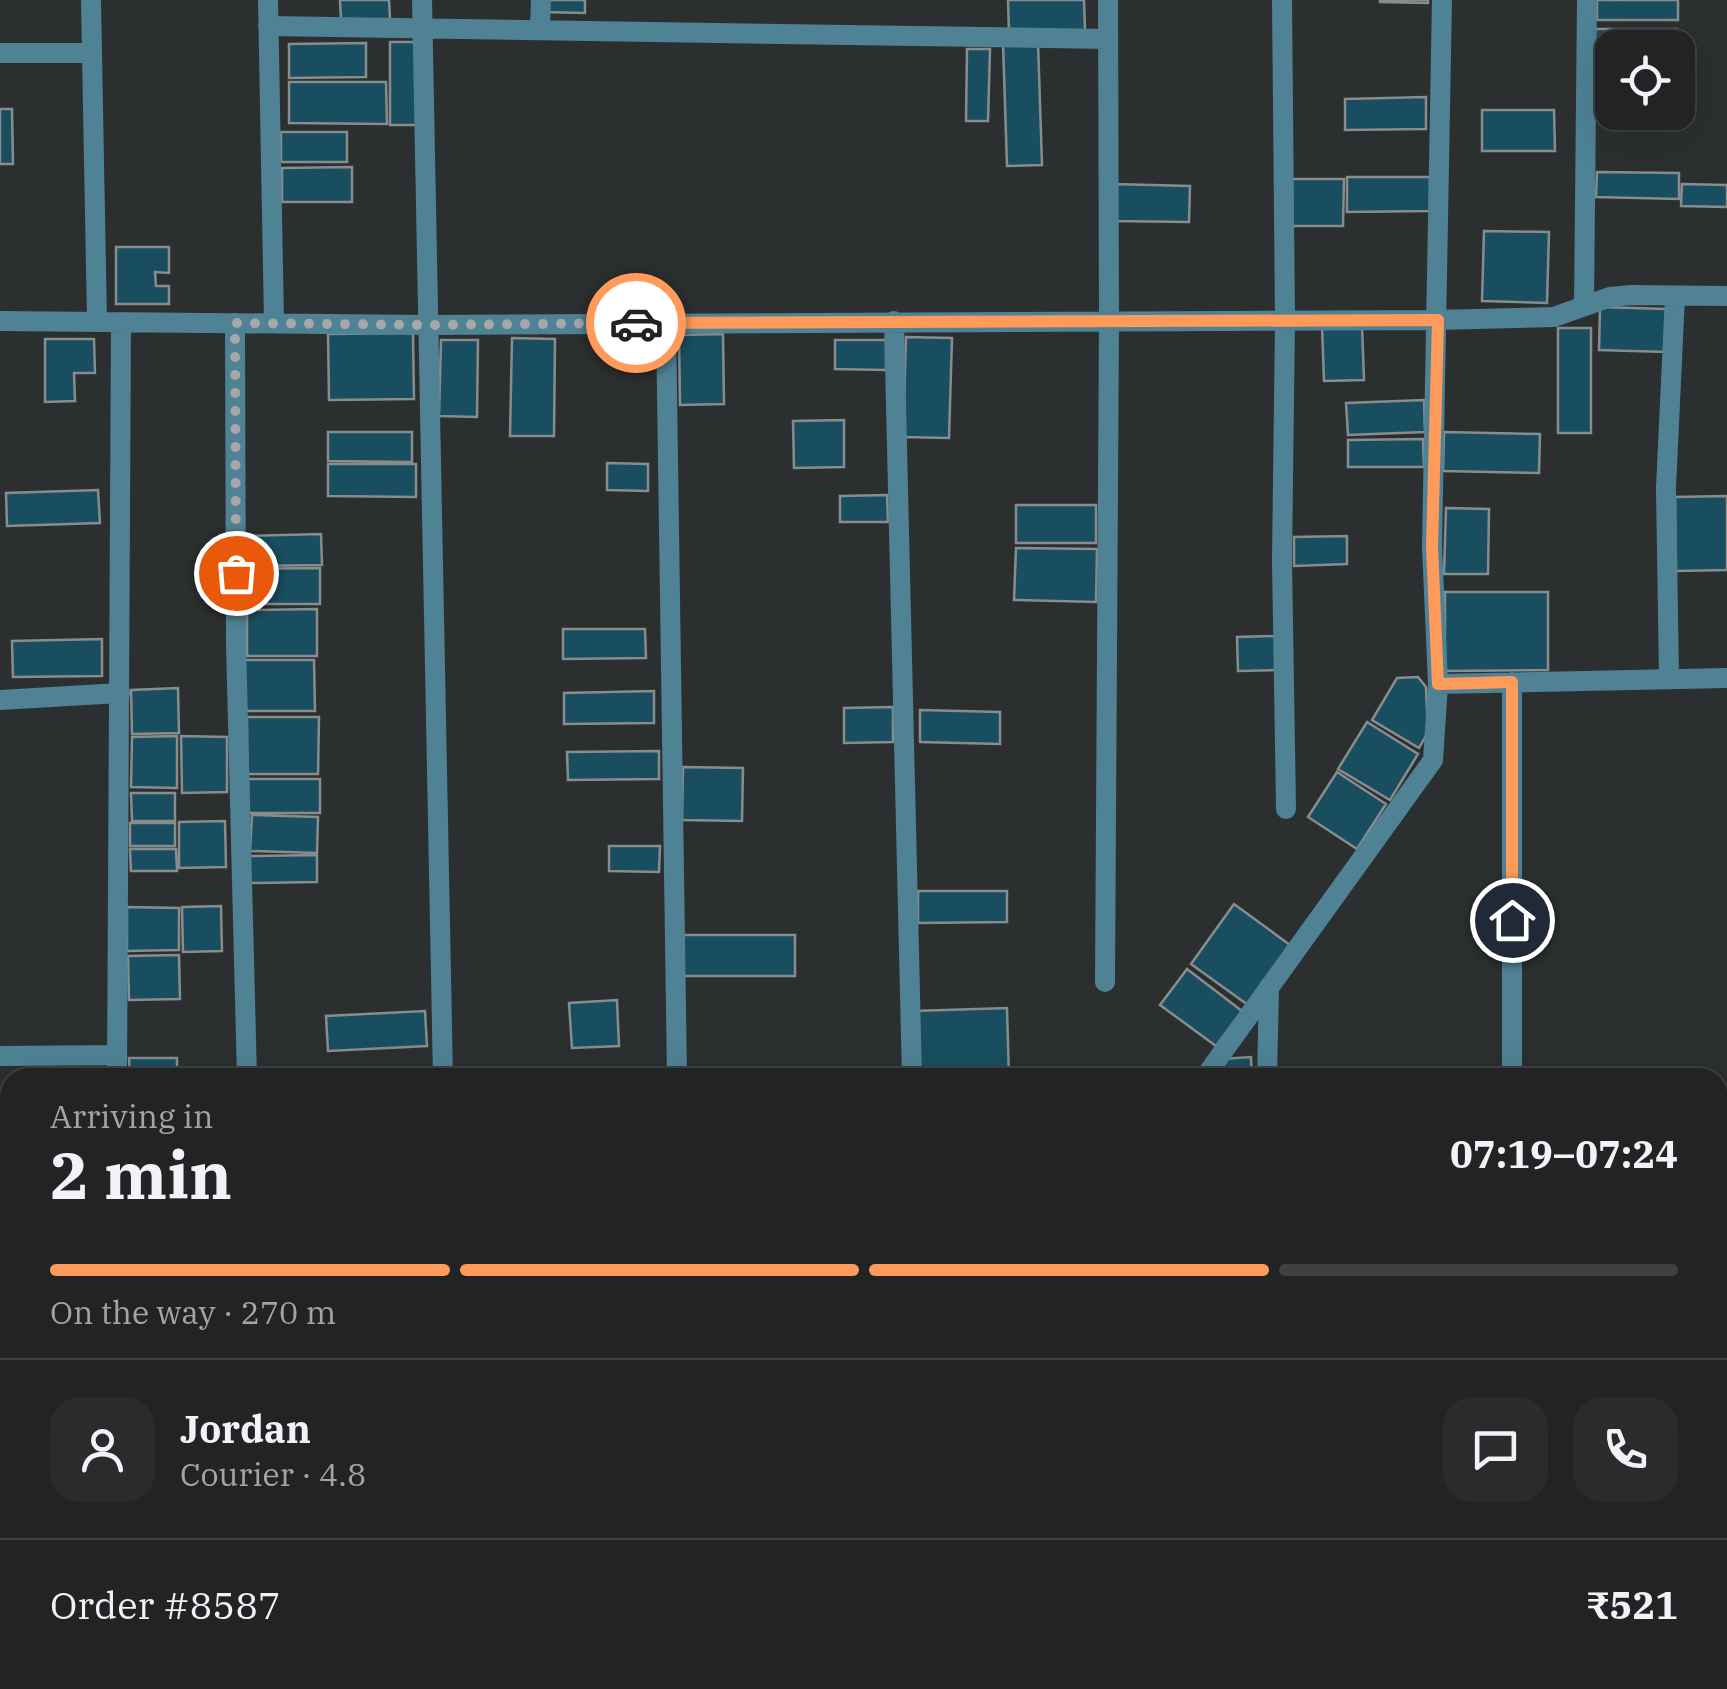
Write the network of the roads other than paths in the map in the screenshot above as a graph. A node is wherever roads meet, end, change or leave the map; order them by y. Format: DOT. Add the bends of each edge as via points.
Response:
graph roads {
  1 [pos="92,0"];
  2 [pos="268,0"];
  3 [pos="422,0"];
  4 [pos="541,0"];
  5 [pos="1108,0"];
  6 [pos="1282,0"];
  7 [pos="1442,0"];
  8 [pos="1587,0"];
  9 [pos="268,26"];
  10 [pos="423,28"];
  11 [pos="540,29"];
  12 [pos="1107,39"];
  13 [pos="0,53"];
  14 [pos="92,53"];
  15 [pos="1674,296"];
  16 [pos="1727,296"];
  17 [pos="1584,306"];
  18 [pos="1109,320"];
  19 [pos="1285,320"];
  20 [pos="1438,320"];
  21 [pos="0,321"];
  22 [pos="97,322"];
  23 [pos="121,322"];
  24 [pos="274,322"];
  25 [pos="894,322"];
  26 [pos="235,323"];
  27 [pos="666,323"];
  28 [pos="428,325"];
  29 [pos="1669,678"];
  30 [pos="1727,678"];
  31 [pos="1512,682"];
  32 [pos="1438,684"];
  33 [pos="120,693"];
  34 [pos="0,700"];
  35 [pos="1286,809"];
  36 [pos="1105,982"];
  37 [pos="1269,985"];
  38 [pos="117,1055"];
  39 [pos="0,1056"];
  40 [pos="117,1068"];
  41 [pos="247,1068"];
  42 [pos="443,1068"];
  43 [pos="676,1068"];
  44 [pos="912,1068"];
  45 [pos="1211,1068"];
  46 [pos="1267,1068"];
  47 [pos="1512,1068"];
  1 -- 14 [label="street"];
  2 -- 9 [label="street"];
  3 -- 10 [label="street"];
  4 -- 11 [label="street"];
  5 -- 12 [label="street"];
  6 -- 19 [label="street"];
  7 -- 20 [label="street"];
  8 -- 17 [label="street"];
  9 -- 10 [label="street"];
  9 -- 24 [label="street"];
  10 -- 11 [label="street"];
  10 -- 28 [label="street"];
  11 -- 12 [label="street"];
  12 -- 18 [label="street"];
  13 -- 14 [label="street"];
  14 -- 22 [label="street"];
  15 -- 16 [label="street"];
  15 -- 17 [label="street" via="1610,297"];
  15 -- 29 [label="street" via="1666,488"];
  17 -- 20 [label="street" via="1554,317"];
  18 -- 19 [label="street"];
  18 -- 25 [label="street"];
  18 -- 36 [label="street"];
  19 -- 20 [label="street"];
  19 -- 35 [label="street"];
  20 -- 32 [label="street" via="1432,547"];
  21 -- 22 [label="street"];
  22 -- 23 [label="street"];
  23 -- 26 [label="street"];
  23 -- 33 [label="street"];
  24 -- 26 [label="street"];
  24 -- 28 [label="street"];
  25 -- 27 [label="street"];
  25 -- 44 [label="street"];
  26 -- 41 [label="street"];
  27 -- 28 [label="street"];
  27 -- 43 [label="street"];
  28 -- 42 [label="street"];
  29 -- 30 [label="street"];
  29 -- 31 [label="street"];
  31 -- 32 [label="street"];
  31 -- 47 [label="street"];
  32 -- 37 [label="street" via="1433,760"];
  33 -- 34 [label="street"];
  33 -- 38 [label="street"];
  37 -- 45 [label="street"];
  37 -- 46 [label="street"];
  38 -- 39 [label="street"];
  38 -- 40 [label="street"];
}
